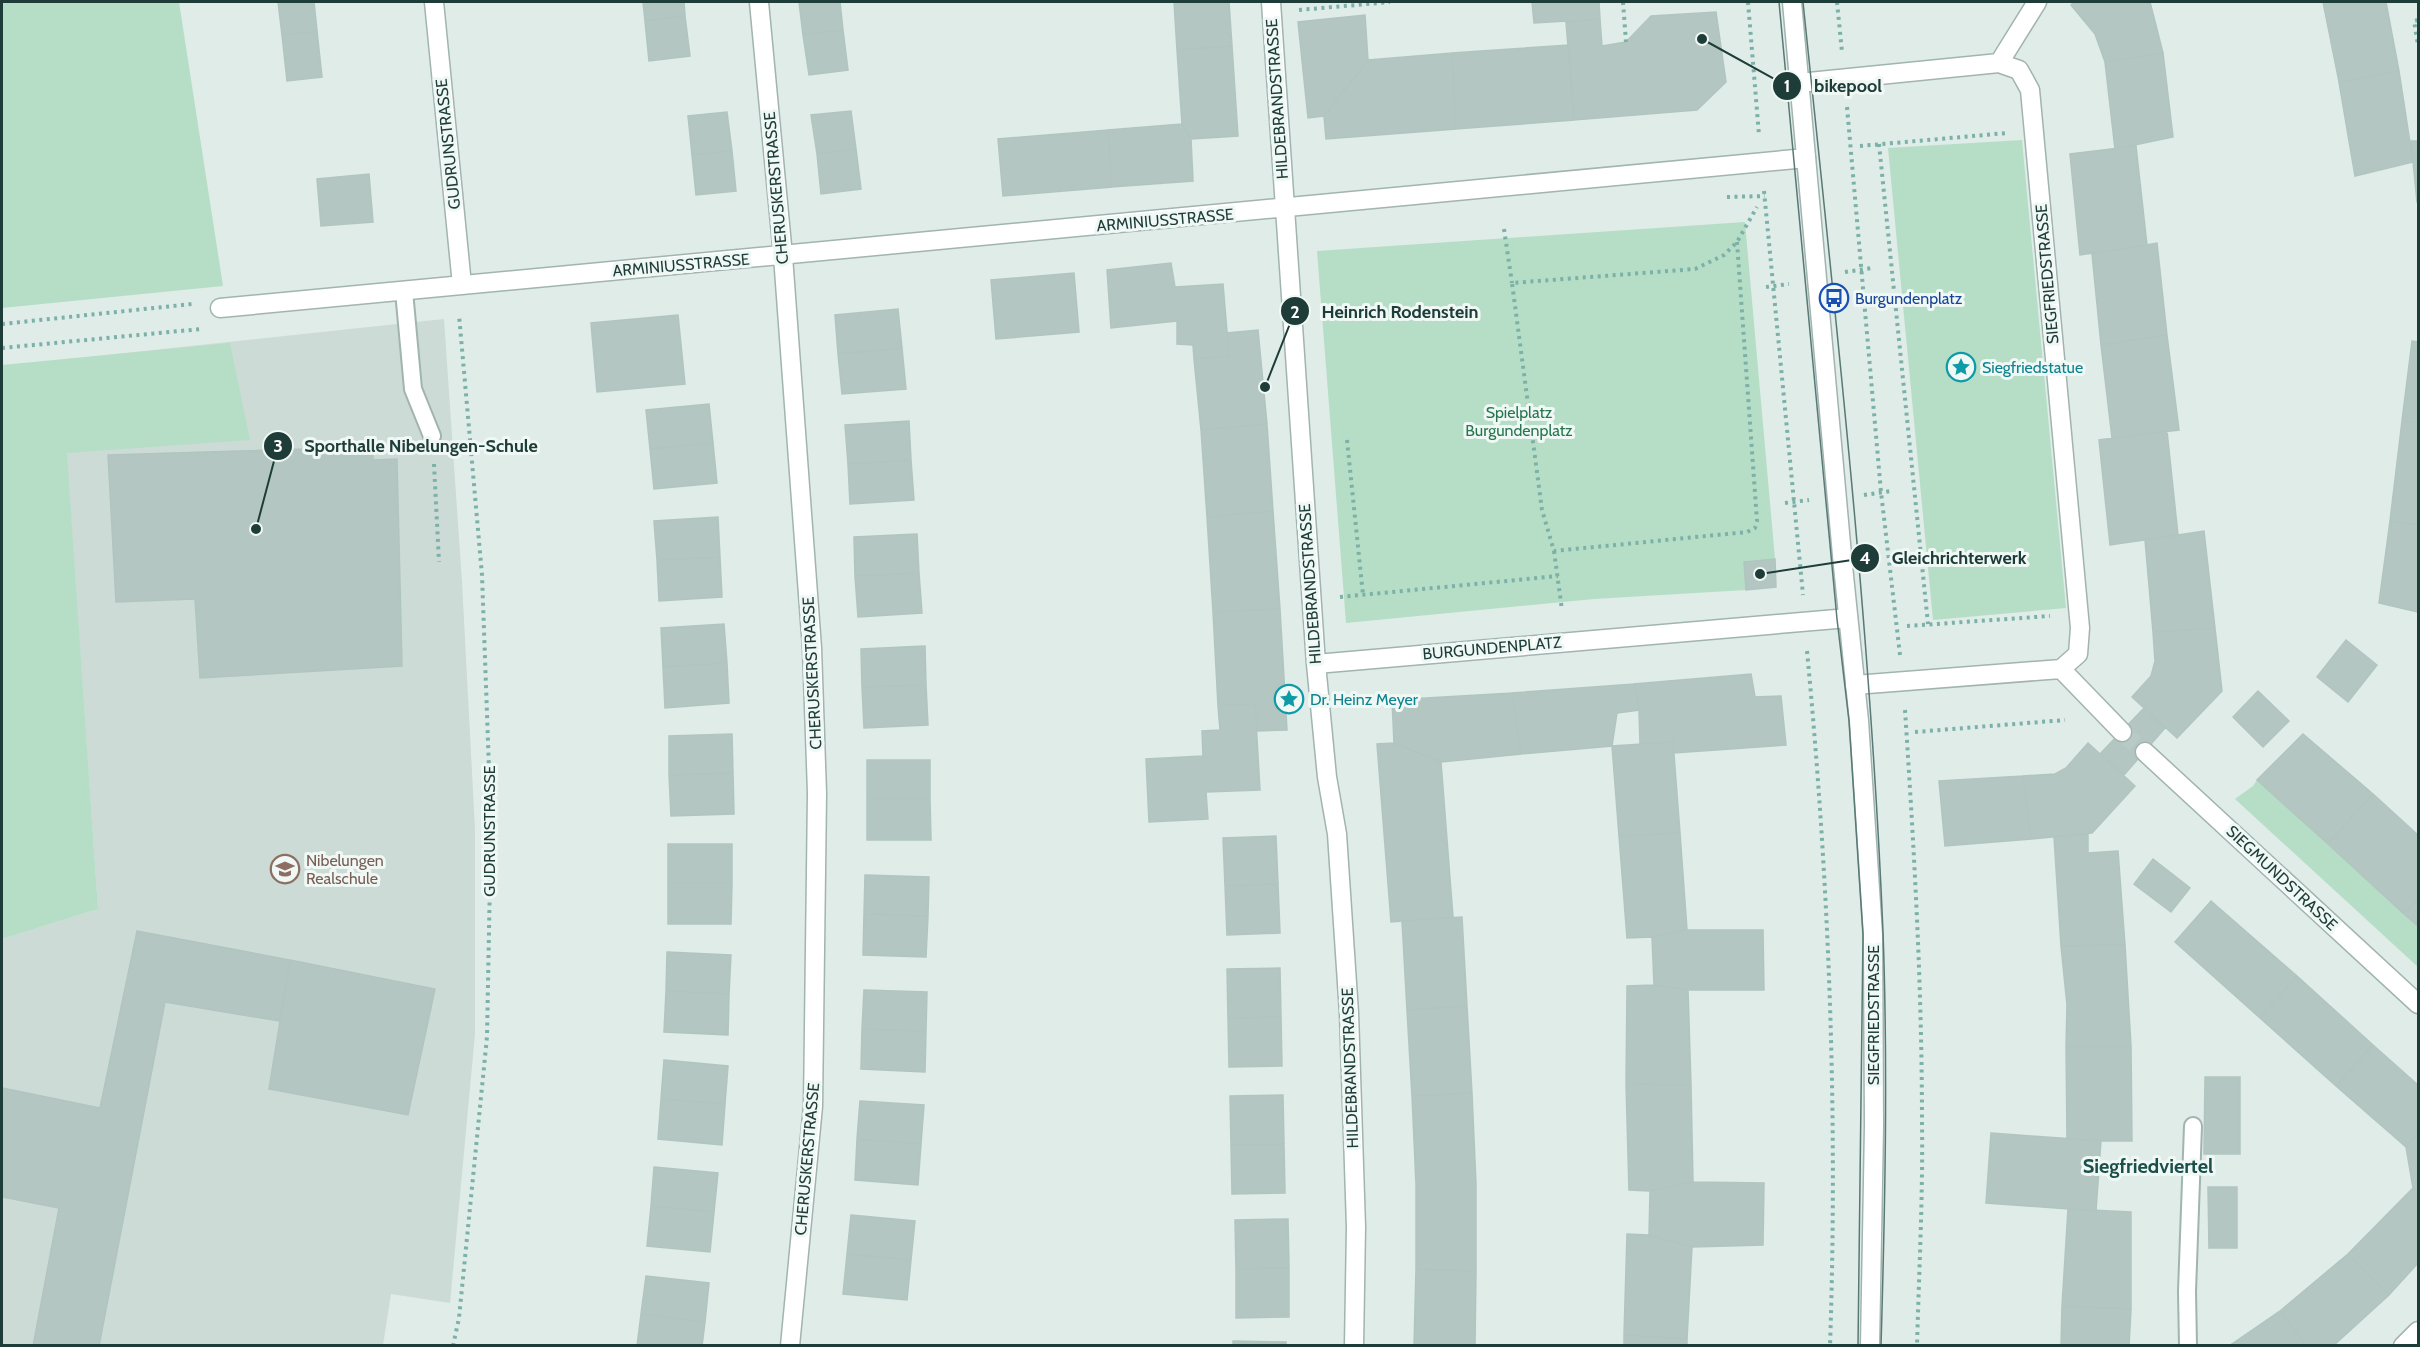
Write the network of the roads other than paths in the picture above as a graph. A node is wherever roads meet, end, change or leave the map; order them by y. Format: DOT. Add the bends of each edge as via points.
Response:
graph roads {
  1 [pos="434,2"];
  2 [pos="759,2"];
  3 [pos="1271,2"];
  4 [pos="1792,2"];
  5 [pos="2037,2"];
  6 [pos="1999,63"];
  7 [pos="1799,83"];
  8 [pos="1806,158"];
  9 [pos="1285,209"];
  10 [pos="783,256"];
  11 [pos="462,285"];
  12 [pos="404,291"];
  13 [pos="220,308"];
  14 [pos="432,436"];
  15 [pos="1848,618"];
  16 [pos="1316,663"];
  17 [pos="2061,669"];
  18 [pos="1855,685"];
  19 [pos="2122,732"];
  20 [pos="2145,752"];
  21 [pos="2418,1004"];
  22 [pos="2193,1126"];
  23 [pos="2418,1331"];
  24 [pos="790,1346"];
  25 [pos="1354,1346"];
  26 [pos="1870,1346"];
  27 [pos="2188,1346"];
  28 [pos="2403,1346"];
  1 -- 11 [label="street, GUDRUNSTRASSE"];
  2 -- 10 [label="street, CHERUSKERSTRASSE"];
  3 -- 9 [label="street, HILDEBRANDSTRASSE"];
  4 -- 7 [label="street, SIEGFRIEDSTRASSE"];
  5 -- 6 [label="street"];
  6 -- 7 [label="street"];
  6 -- 17 [label="street, SIEGFRIEDSTRASSE" via="2019,70 2030,90 2080,628 2078,654"];
  7 -- 8 [label="street, SIEGFRIEDSTRASSE"];
  8 -- 9 [label="street"];
  8 -- 15 [label="street, SIEGFRIEDSTRASSE"];
  9 -- 10 [label="street, ARMINIUSSTRASSE"];
  9 -- 16 [label="street, HILDEBRANDSTRASSE"];
  10 -- 11 [label="street, ARMINIUSSTRASSE"];
  10 -- 24 [label="street, CHERUSKERSTRASSE" via="812,648 817,793 813,1106"];
  11 -- 12 [label="street, ARMINIUSSTRASSE"];
  12 -- 13 [label="street, ARMINIUSSTRASSE"];
  12 -- 14 [label="lane" via="412,389"];
  15 -- 16 [label="street, BURGUNDENPLATZ"];
  15 -- 18 [label="street, SIEGFRIEDSTRASSE"];
  16 -- 25 [label="street, HILDEBRANDSTRASSE" via="1337,834 1349,1013 1356,1227"];
  17 -- 18 [label="street"];
  17 -- 19 [label="street"];
  18 -- 26 [label="street, SIEGFRIEDSTRASSE" via="1873,935"];
  20 -- 21 [label="street, SIEGMUNDSTRASSE"];
  22 -- 27 [label="lane"];
  23 -- 28 [label="street"];
}
